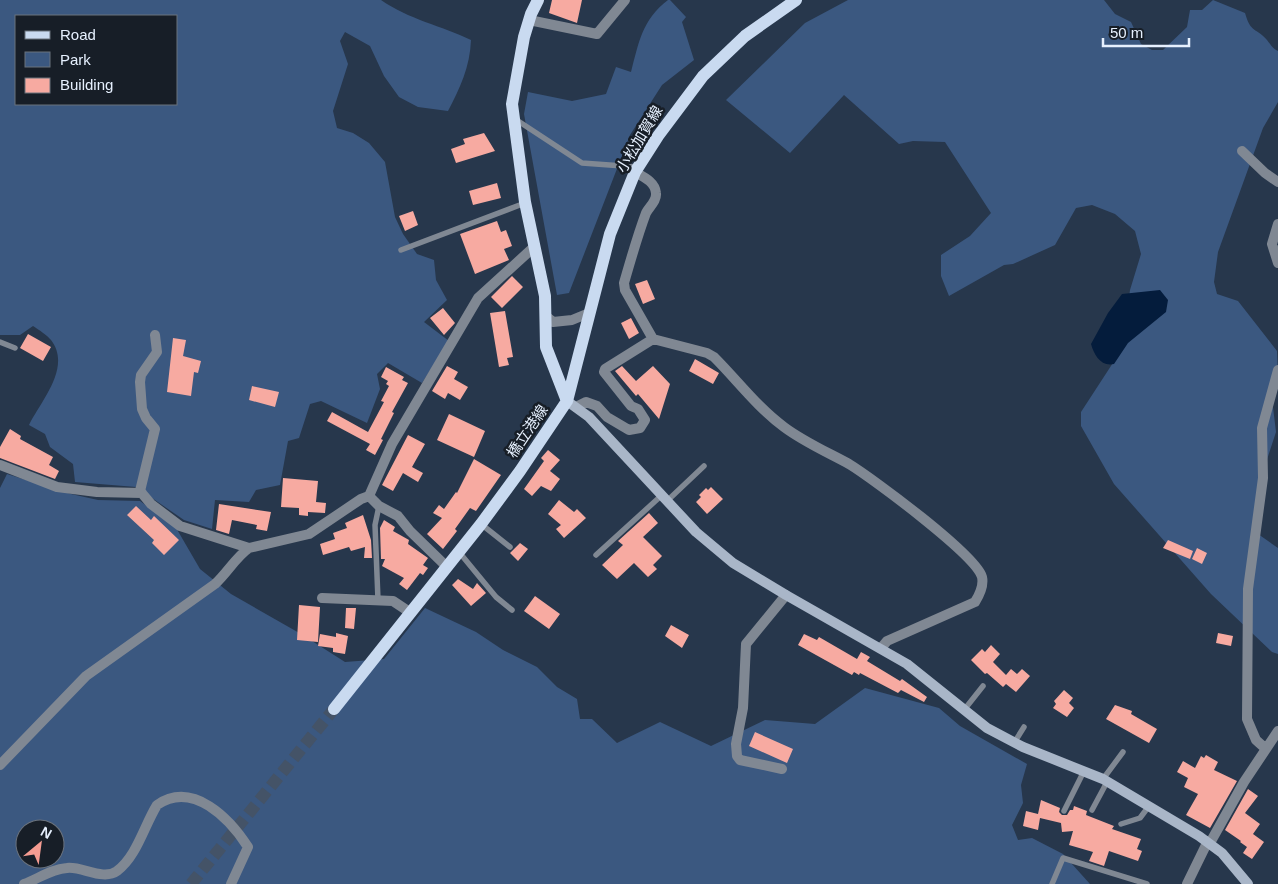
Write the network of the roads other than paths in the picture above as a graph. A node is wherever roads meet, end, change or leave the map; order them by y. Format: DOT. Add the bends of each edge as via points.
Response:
graph roads {
  1 [pos="538,0"];
  2 [pos="625,0"];
  3 [pos="796,0"];
  4 [pos="529,20"];
  5 [pos="513,117"];
  6 [pos="1242,151"];
  7 [pos="637,169"];
  8 [pos="1278,182"];
  9 [pos="525,202"];
  10 [pos="1278,224"];
  11 [pos="534,247"];
  12 [pos="401,250"];
  13 [pos="1278,263"];
  14 [pos="590,313"];
  15 [pos="546,316"];
  16 [pos="155,335"];
  17 [pos="654,338"];
  18 [pos="0,342"];
  19 [pos="15,348"];
  20 [pos="1278,370"];
  21 [pos="571,404"];
  22 [pos="0,465"];
  23 [pos="704,466"];
  24 [pos="142,493"];
  25 [pos="369,496"];
  26 [pos="665,498"];
  27 [pos="378,506"];
  28 [pos="481,524"];
  29 [pos="510,547"];
  30 [pos="249,548"];
  31 [pos="459,552"];
  32 [pos="596,554"];
  33 [pos="448,567"];
  34 [pos="786,596"];
  35 [pos="322,598"];
  36 [pos="378,600"];
  37 [pos="512,610"];
  38 [pos="411,613"];
  39 [pos="882,647"];
  40 [pos="983,686"];
  41 [pos="334,709"];
  42 [pos="964,710"];
  43 [pos="1024,727"];
  44 [pos="1278,731"];
  45 [pos="1014,743"];
  46 [pos="1266,749"];
  47 [pos="1123,752"];
  48 [pos="0,765"];
  49 [pos="782,769"];
  50 [pos="1084,771"];
  51 [pos="1105,781"];
  52 [pos="1148,806"];
  53 [pos="1092,810"];
  54 [pos="1064,811"];
  55 [pos="1121,824"];
  56 [pos="1209,842"];
  57 [pos="24,884"];
  58 [pos="231,884"];
  59 [pos="1052,884"];
  60 [pos="1148,884"];
  61 [pos="1187,884"];
  62 [pos="1248,884"];
  1 -- 4 [label="main road, 橋立港線"];
  2 -- 4 [label="street" via="597,34"];
  3 -- 7 [label="main road, 小松加賀線" via="745,36 703,76 674,111"];
  4 -- 5 [label="main road, 橋立港線" via="514,83"];
  5 -- 7 [label="lane" via="582,162"];
  5 -- 9 [label="main road, 橋立港線"];
  6 -- 8 [label="street"];
  7 -- 14 [label="main road, 小松加賀線" via="610,234"];
  7 -- 17 [label="street" via="653,185 656,198 638,234 624,283"];
  9 -- 11 [label="main road, 橋立港線"];
  9 -- 12 [label="lane"];
  10 -- 13 [label="street" via="1272,244"];
  11 -- 15 [label="main road, 橋立港線"];
  11 -- 25 [label="street" via="478,298 392,444"];
  14 -- 15 [label="street" via="572,320 553,322"];
  14 -- 21 [label="main road, 小松加賀線"];
  15 -- 21 [label="main road, 橋立港線" via="546,347"];
  16 -- 24 [label="street" via="157,352 140,382 142,409 155,428"];
  17 -- 21 [label="street" via="604,372 631,406 638,409 645,420 640,428 629,430 607,417 597,406 586,402"];
  17 -- 39 [label="street" via="714,357 768,415 799,438 871,479 943,536 978,569 982,584 975,602 887,641"];
  18 -- 19 [label="lane"];
  20 -- 46 [label="street" via="1263,417 1263,478 1248,589 1247,719 1256,740"];
  21 -- 26 [label="street" via="589,417"];
  21 -- 28 [label="main road, 橋立港線"];
  22 -- 24 [label="street" via="57,487"];
  23 -- 26 [label="lane"];
  24 -- 30 [label="street" via="180,526"];
  25 -- 27 [label="street"];
  25 -- 30 [label="street" via="310,534"];
  26 -- 32 [label="lane"];
  26 -- 34 [label="street" via="696,532 733,563"];
  27 -- 33 [label="street" via="398,516"];
  27 -- 36 [label="lane" via="374,525"];
  28 -- 29 [label="lane"];
  28 -- 31 [label="main road, 橋立港線"];
  30 -- 48 [label="street" via="215,584 86,676"];
  31 -- 33 [label="main road, 橋立港線"];
  31 -- 37 [label="lane"];
  33 -- 38 [label="main road, 橋立港線"];
  34 -- 39 [label="street"];
  34 -- 49 [label="street" via="746,644 741,723 736,744 740,760"];
  35 -- 36 [label="street"];
  36 -- 38 [label="street" via="393,601"];
  38 -- 41 [label="main road, 橋立港線"];
  39 -- 42 [label="street"];
  40 -- 42 [label="lane"];
  42 -- 45 [label="street"];
  43 -- 45 [label="lane"];
  44 -- 46 [label="street"];
  45 -- 50 [label="street"];
  46 -- 56 [label="street"];
  47 -- 51 [label="lane"];
  50 -- 51 [label="street"];
  50 -- 54 [label="lane"];
  51 -- 52 [label="street"];
  51 -- 53 [label="lane"];
  52 -- 55 [label="lane" via="1140,818"];
  52 -- 56 [label="street"];
  56 -- 61 [label="street"];
  56 -- 62 [label="street"];
  57 -- 58 [label="street" via="69,867 115,873 132,854 157,805 164,800 189,798 206,803 220,813 248,847"];
  59 -- 60 [label="lane" via="1063,858"];
}
